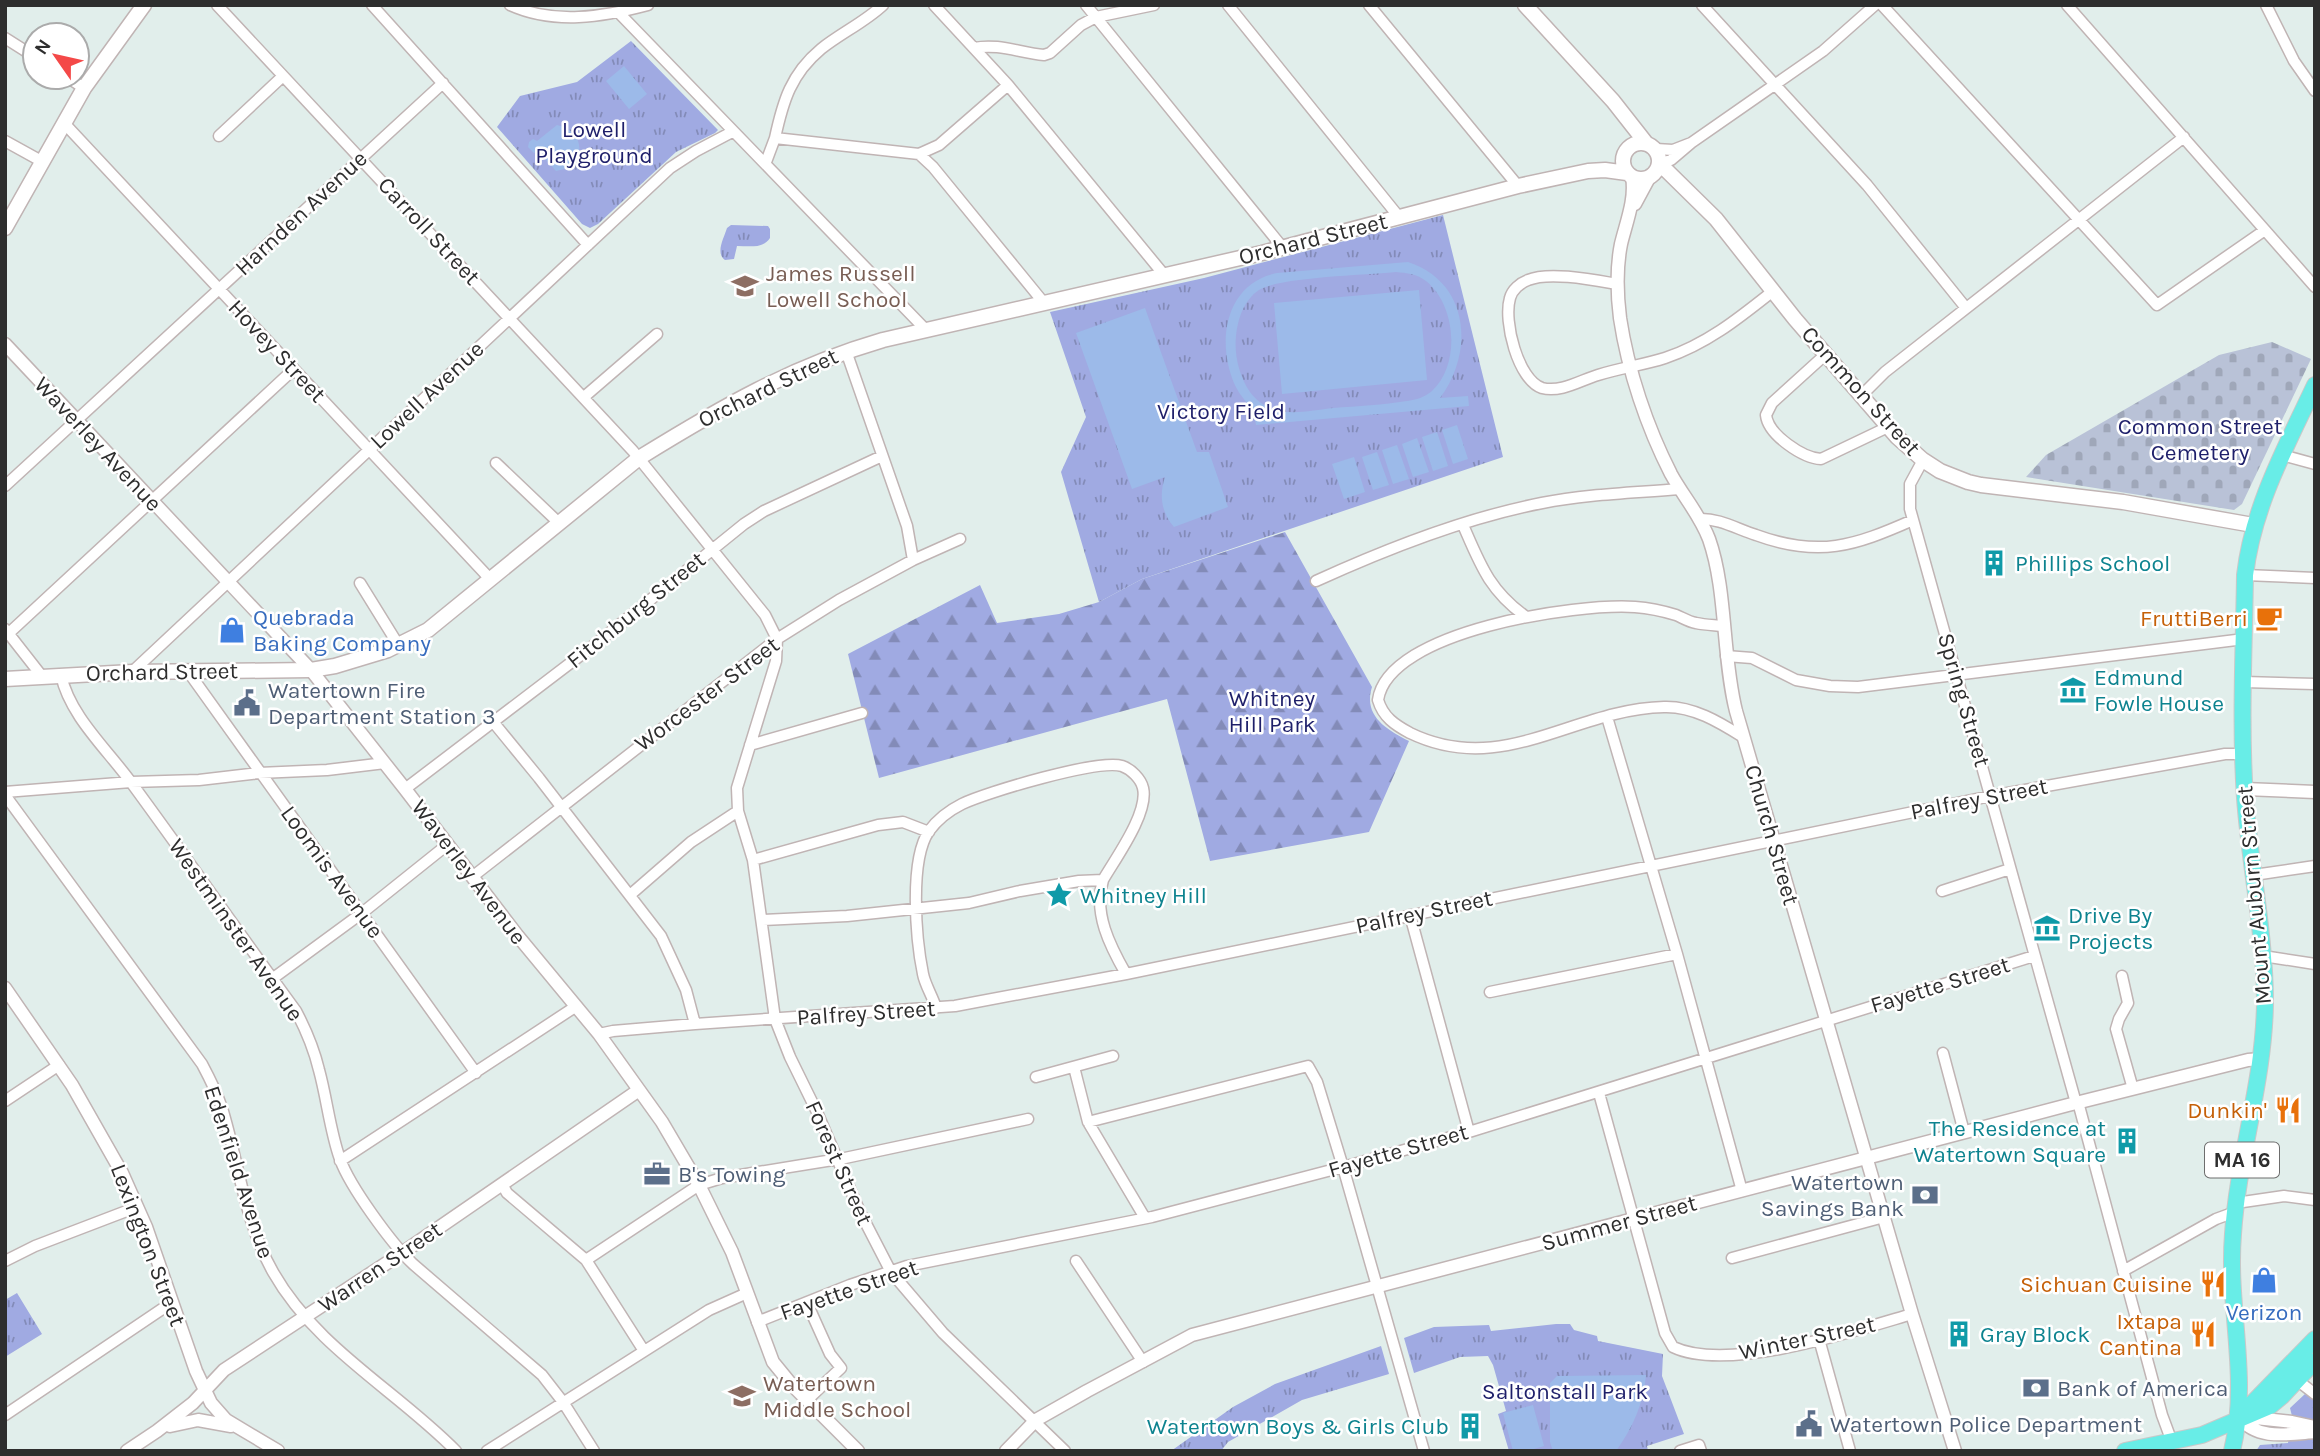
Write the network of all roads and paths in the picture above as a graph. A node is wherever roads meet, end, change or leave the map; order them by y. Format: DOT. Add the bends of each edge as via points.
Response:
graph roads {
  1 [pos="216,5"];
  2 [pos="372,5"];
  3 [pos="510,5"];
  4 [pos="648,5"];
  5 [pos="883,5"];
  6 [pos="934,5"];
  7 [pos="1086,5"];
  8 [pos="1154,5"];
  9 [pos="1228,5"];
  10 [pos="1369,5"];
  11 [pos="1525,5"];
  12 [pos="1702,5"];
  13 [pos="1875,5"];
  14 [pos="1882,5"];
  15 [pos="2067,5"];
  16 [pos="143,6"];
  17 [pos="2270,6"];
  18 [pos="618,13"];
  19 [pos="1096,17"];
  20 [pos="5,38"];
  21 [pos="21,48"];
  22 [pos="974,48"];
  23 [pos="283,76"];
  24 [pos="91,78"];
  25 [pos="443,82"];
  26 [pos="1008,85"];
  27 [pos="1775,85"];
  28 [pos="82,91"];
  29 [pos="2315,91"];
  30 [pos="1622,113"];
  31 [pos="64,123"];
  32 [pos="732,132"];
  33 [pos="219,136"];
  34 [pos="2184,137"];
  35 [pos="775,138"];
  36 [pos="5,141"];
  37 [pos="1626,151"];
  38 [pos="919,154"];
  39 [pos="1655,155"];
  40 [pos="360,159"];
  41 [pos="43,162"];
  42 [pos="766,162"];
  43 [pos="1588,171"];
  44 [pos="1630,175"];
  45 [pos="1650,177"];
  46 [pos="1518,186"];
  47 [pos="1688,192"];
  48 [pos="1399,217"];
  49 [pos="2078,219"];
  50 [pos="1627,220"];
  51 [pos="5,228"];
  52 [pos="2264,230"];
  53 [pos="591,242"];
  54 [pos="1283,248"];
  55 [pos="1165,276"];
  56 [pos="1617,284"];
  57 [pos="2315,287"];
  58 [pos="219,289"];
  59 [pos="1773,291"];
  60 [pos="1044,303"];
  61 [pos="1966,308"];
  62 [pos="510,318"];
  63 [pos="926,330"];
  64 [pos="657,334"];
  65 [pos="5,344"];
  66 [pos="846,351"];
  67 [pos="1826,354"];
  68 [pos="1631,367"];
  69 [pos="294,369"];
  70 [pos="2315,385"];
  71 [pos="1861,395"];
  72 [pos="584,397"];
  73 [pos="75,420"];
  74 [pos="1888,427"];
  75 [pos="369,450"];
  76 [pos="2282,455"];
  77 [pos="882,456"];
  78 [pos="639,458"];
  79 [pos="1923,460"];
  80 [pos="496,463"];
  81 [pos="2315,464"];
  82 [pos="5,486"];
  83 [pos="1680,489"];
  84 [pos="151,501"];
  85 [pos="1699,519"];
  86 [pos="1913,520"];
  87 [pos="559,523"];
  88 [pos="1464,525"];
  89 [pos="2253,525"];
  90 [pos="960,538"];
  91 [pos="712,548"];
  92 [pos="913,560"];
  93 [pos="2245,575"];
  94 [pos="2315,578"];
  95 [pos="491,580"];
  96 [pos="1316,581"];
  97 [pos="228,582"];
  98 [pos="360,583"];
  99 [pos="1525,616"];
  100 [pos="1723,626"];
  101 [pos="7,631"];
  102 [pos="777,639"];
  103 [pos="2244,639"];
  104 [pos="399,646"];
  105 [pos="1726,656"];
  106 [pos="187,670"];
  107 [pos="311,670"];
  108 [pos="132,671"];
  109 [pos="61,675"];
  110 [pos="41,676"];
  111 [pos="1957,676"];
  112 [pos="5,679"];
  113 [pos="2244,682"];
  114 [pos="2315,684"];
  115 [pos="862,713"];
  116 [pos="1607,717"];
  117 [pos="494,723"];
  118 [pos="1743,737"];
  119 [pos="750,745"];
  120 [pos="2244,754"];
  121 [pos="385,763"];
  122 [pos="259,773"];
  123 [pos="131,782"];
  124 [pos="405,789"];
  125 [pos="2245,789"];
  126 [pos="2315,792"];
  127 [pos="5,794"];
  128 [pos="1991,796"];
  129 [pos="559,807"];
  130 [pos="738,811"];
  131 [pos="929,832"];
  132 [pos="1773,840"];
  133 [pos="447,845"];
  134 [pos="753,860"];
  135 [pos="1650,865"];
  136 [pos="2315,866"];
  137 [pos="2010,869"];
  138 [pos="2254,875"];
  139 [pos="472,877"];
  140 [pos="1103,880"];
  141 [pos="1942,891"];
  142 [pos="630,895"];
  143 [pos="916,909"];
  144 [pos="362,913"];
  145 [pos="1410,915"];
  146 [pos="763,920"];
  147 [pos="1676,954"];
  148 [pos="2034,956"];
  149 [pos="2263,956"];
  150 [pos="2315,964"];
  151 [pos="1126,974"];
  152 [pos="2122,976"];
  153 [pos="272,979"];
  154 [pos="5,988"];
  155 [pos="1490,992"];
  156 [pos="575,1007"];
  157 [pos="936,1009"];
  158 [pos="775,1019"];
  159 [pos="1826,1021"];
  160 [pos="695,1024"];
  161 [pos="599,1034"];
  162 [pos="1943,1054"];
  163 [pos="1113,1056"];
  164 [pos="1706,1058"];
  165 [pos="2261,1059"];
  166 [pos="59,1065"];
  167 [pos="1074,1067"];
  168 [pos="476,1073"];
  169 [pos="1036,1077"];
  170 [pos="2133,1089"];
  171 [pos="639,1090"];
  172 [pos="1599,1093"];
  173 [pos="5,1101"];
  174 [pos="2077,1102"];
  175 [pos="1028,1119"];
  176 [pos="1088,1122"];
  177 [pos="1469,1132"];
  178 [pos="1964,1132"];
  179 [pos="1867,1158"];
  180 [pos="837,1159"];
  181 [pos="341,1161"];
  182 [pos="1343,1167"];
  183 [pos="502,1184"];
  184 [pos="699,1185"];
  185 [pos="1742,1191"];
  186 [pos="2315,1200"];
  187 [pos="137,1207"];
  188 [pos="2235,1208"];
  189 [pos="1884,1217"];
  190 [pos="1145,1219"];
  191 [pos="1633,1219"];
  192 [pos="402,1253"];
  193 [pos="1732,1258"];
  194 [pos="586,1260"];
  195 [pos="5,1261"];
  196 [pos="1076,1261"];
  197 [pos="2123,1271"];
  198 [pos="891,1272"];
  199 [pos="1377,1286"];
  200 [pos="747,1293"];
  201 [pos="171,1303"];
  202 [pos="807,1303"];
  203 [pos="1912,1314"];
  204 [pos="305,1316"];
  205 [pos="757,1322"];
  206 [pos="1819,1339"];
  207 [pos="2315,1339"];
  208 [pos="644,1351"];
  209 [pos="2315,1361"];
  210 [pos="1143,1362"];
  211 [pos="2297,1380"];
  212 [pos="204,1391"];
  213 [pos="2315,1394"];
  214 [pos="807,1401"];
  215 [pos="563,1402"];
  216 [pos="5,1415"];
  217 [pos="2239,1417"];
  218 [pos="1036,1420"];
  219 [pos="237,1427"];
  220 [pos="2315,1429"];
  221 [pos="157,1431"];
  222 [pos="2172,1442"];
  223 [pos="2131,1450"];
  224 [pos="127,1451"];
  225 [pos="278,1451"];
  226 [pos="456,1451"];
  227 [pos="487,1451"];
  228 [pos="594,1451"];
  229 [pos="858,1451"];
  230 [pos="1006,1451"];
  231 [pos="1065,1451"];
  232 [pos="1424,1451"];
  233 [pos="1680,1451"];
  234 [pos="1701,1451"];
  235 [pos="1850,1451"];
  236 [pos="1955,1451"];
  237 [pos="2154,1451"];
  238 [pos="2232,1451"];
  1 -- 23 [label="street, Carroll Street"];
  2 -- 25 [label="street"];
  3 -- 18 [label="street" via="550,17"];
  4 -- 18 [label="street"];
  5 -- 35 [label="street" via="821,49 794,79 783,99"];
  6 -- 22 [label="street"];
  7 -- 19 [label="street"];
  8 -- 19 [label="street"];
  9 -- 48 [label="street"];
  10 -- 46 [label="street"];
  11 -- 30 [label="main road, Common Street"];
  12 -- 27 [label="street"];
  13 -- 27 [label="street"];
  14 -- 49 [label="street"];
  15 -- 34 [label="street"];
  16 -- 24 [label="main road"];
  17 -- 29 [label="street" via="2294,61"];
  18 -- 32 [label="street"];
  19 -- 22 [label="street" via="1044,55 988,45"];
  19 -- 54 [label="street"];
  20 -- 21 [label="street"];
  22 -- 26 [label="street"];
  23 -- 33 [label="street"];
  23 -- 40 [label="street, Carroll Street"];
  25 -- 40 [label="street, Harnden Avenue"];
  25 -- 53 [label="street"];
  26 -- 38 [label="street" via="950,136"];
  26 -- 55 [label="street"];
  27 -- 39 [label="street" via="1671,160"];
  27 -- 61 [label="street" via="1881,201"];
  28 -- 31 [label="main road"];
  30 -- 37 [label="main road"];
  30 -- 39 [label="main road, Common Street"];
  31 -- 41 [label="main road"];
  31 -- 58 [label="street, Hovey Street"];
  32 -- 42 [label="street"];
  32 -- 53 [label="street, Lowell Avenue" via="670,168"];
  34 -- 49 [label="street"];
  34 -- 52 [label="street"];
  35 -- 38 [label="street"];
  35 -- 42 [label="street"];
  36 -- 41 [label="street"];
  37 -- 39 [label="main road" via="1637,143"];
  37 -- 43 [label="main road, Orchard Street"];
  37 -- 44 [label="main road" via="1623,164"];
  38 -- 60 [label="street"];
  39 -- 45 [label="main road" via="1656,172"];
  39 -- 47 [label="main road, Common Street"];
  40 -- 58 [label="street, Harnden Avenue"];
  40 -- 62 [label="street, Carroll Street"];
  41 -- 51 [label="main road"];
  42 -- 63 [label="street"];
  43 -- 44 [label="main road, Orchard Street"];
  43 -- 46 [label="main road, Orchard Street"];
  44 -- 45 [label="main road"];
  44 -- 50 [label="street, Church Street" via="1633,185"];
  45 -- 47 [label="main road, Common Street"];
  45 -- 50 [label="street, Church Street"];
  46 -- 48 [label="main road, Orchard Street"];
  47 -- 59 [label="main road, Common Street"];
  48 -- 54 [label="main road, Orchard Street"];
  49 -- 52 [label="street" via="2157,305"];
  49 -- 61 [label="street"];
  50 -- 56 [label="street, Church Street"];
  52 -- 57 [label="street"];
  53 -- 62 [label="street, Lowell Avenue"];
  54 -- 55 [label="main road, Orchard Street"];
  55 -- 60 [label="main road, Orchard Street"];
  56 -- 68 [label="street, Church Street"];
  56 -- 68 [label="street" via="1544,277 1527,280 1511,295 1509,318 1521,367 1531,381 1545,389"];
  58 -- 69 [label="street, Hovey Street"];
  58 -- 73 [label="street, Harnden Avenue"];
  59 -- 67 [label="main road, Common Street"];
  59 -- 68 [label="street" via="1713,337"];
  60 -- 63 [label="main road, Orchard Street"];
  61 -- 71 [label="street"];
  62 -- 72 [label="street, Carroll Street"];
  62 -- 75 [label="street, Lowell Avenue"];
  63 -- 66 [label="main road, Orchard Street"];
  64 -- 72 [label="street"];
  65 -- 73 [label="street, Waverley Avenue"];
  66 -- 77 [label="street"];
  66 -- 78 [label="main road, Orchard Street" via="749,393"];
  67 -- 71 [label="main road, Common Street"];
  67 -- 74 [label="street" via="1773,403 1766,415 1769,427 1802,453 1821,459"];
  68 -- 83 [label="street, Church Street" via="1652,430"];
  69 -- 75 [label="street, Hovey Street"];
  69 -- 84 [label="street"];
  70 -- 76 [label="main road, Mount Auburn Street / MA 16"];
  71 -- 74 [label="main road, Common Street"];
  72 -- 78 [label="street, Carroll Street"];
  73 -- 82 [label="street, Harnden Avenue"];
  73 -- 84 [label="street, Waverley Avenue"];
  74 -- 79 [label="main road, Common Street"];
  75 -- 95 [label="street, Hovey Street"];
  75 -- 97 [label="street, Lowell Avenue"];
  76 -- 81 [label="street"];
  76 -- 89 [label="main road, Mount Auburn Street / MA 16"];
  77 -- 91 [label="street, Fitchburg Street" via="764,511"];
  77 -- 92 [label="street" via="907,526"];
  78 -- 87 [label="main road, Orchard Street"];
  78 -- 91 [label="street, Carroll Street"];
  79 -- 86 [label="street, Spring Street" via="1908,492"];
  79 -- 89 [label="main road, Common Street" via="1968,482"];
  80 -- 87 [label="street"];
  83 -- 85 [label="street, Church Street"];
  83 -- 88 [label="street" via="1552,501"];
  84 -- 97 [label="street, Waverley Avenue"];
  84 -- 101 [label="street"];
  85 -- 86 [label="street" via="1721,521 1788,545 1818,548 1864,541"];
  85 -- 100 [label="street, Church Street" via="1716,565"];
  86 -- 111 [label="street, Spring Street"];
  87 -- 95 [label="main road, Orchard Street"];
  88 -- 96 [label="street"];
  88 -- 99 [label="street" via="1487,579"];
  89 -- 93 [label="main road, Mount Auburn Street / MA 16"];
  90 -- 92 [label="street, Worcester Street"];
  91 -- 102 [label="street, Carroll Street" via="765,615"];
  91 -- 117 [label="street, Fitchburg Street"];
  92 -- 102 [label="street, Worcester Street"];
  93 -- 94 [label="street"];
  93 -- 103 [label="main road, Mount Auburn Street / MA 16"];
  95 -- 104 [label="main road, Orchard Street" via="428,630"];
  97 -- 107 [label="street, Waverley Avenue"];
  97 -- 108 [label="street, Lowell Avenue"];
  98 -- 104 [label="street"];
  99 -- 100 [label="street" via="1634,607"];
  99 -- 116 [label="street" via="1464,634 1411,657 1381,688 1378,700 1387,717 1432,742 1464,748 1515,745"];
  100 -- 105 [label="street, Church Street"];
  101 -- 110 [label="street"];
  102 -- 119 [label="street" via="771,680"];
  102 -- 129 [label="street, Worcester Street"];
  103 -- 111 [label="street"];
  103 -- 113 [label="main road, Mount Auburn Street / MA 16"];
  104 -- 107 [label="main road, Orchard Street"];
  105 -- 111 [label="street" via="1752,658 1796,680 1830,686"];
  105 -- 118 [label="street, Church Street"];
  106 -- 107 [label="main road, Orchard Street"];
  106 -- 108 [label="main road, Orchard Street"];
  106 -- 122 [label="street, Loomis Avenue"];
  107 -- 121 [label="street, Waverley Avenue"];
  108 -- 109 [label="main road, Orchard Street"];
  109 -- 110 [label="main road, Orchard Street"];
  109 -- 123 [label="street, Westminster Avenue" via="65,692 85,723"];
  110 -- 112 [label="main road, Orchard Street"];
  111 -- 128 [label="street, Spring Street"];
  113 -- 114 [label="street"];
  113 -- 120 [label="main road, Mount Auburn Street / MA 16"];
  115 -- 119 [label="street"];
  116 -- 118 [label="street" via="1679,707"];
  116 -- 135 [label="street"];
  117 -- 124 [label="street, Fitchburg Street"];
  117 -- 129 [label="street"];
  118 -- 132 [label="street, Church Street"];
  119 -- 130 [label="street" via="737,788"];
  120 -- 125 [label="main road, Mount Auburn Street / MA 16"];
  120 -- 128 [label="street, Palfrey Street"];
  121 -- 122 [label="street"];
  121 -- 124 [label="street, Waverley Avenue"];
  122 -- 123 [label="street"];
  122 -- 144 [label="street, Loomis Avenue"];
  123 -- 127 [label="street"];
  123 -- 153 [label="street, Westminster Avenue"];
  124 -- 133 [label="street, Waverley Avenue"];
  125 -- 126 [label="street"];
  125 -- 138 [label="main road, Mount Auburn Street / MA 16"];
  127 -- 204 [label="street, Edenfield Avenue" via="202,1064 222,1108 261,1249"];
  128 -- 132 [label="street, Palfrey Street"];
  128 -- 137 [label="street, Spring Street"];
  129 -- 139 [label="street, Worcester Street"];
  129 -- 142 [label="street"];
  130 -- 134 [label="street, Forest Street"];
  130 -- 142 [label="street" via="691,842"];
  131 -- 134 [label="street" via="903,822 878,825"];
  131 -- 140 [label="street" via="964,803 1004,789 1094,765 1123,766 1139,779 1143,801"];
  131 -- 143 [label="street" via="918,870"];
  132 -- 135 [label="street, Palfrey Street"];
  132 -- 159 [label="street, Church Street"];
  133 -- 139 [label="street, Waverley Avenue"];
  133 -- 144 [label="street"];
  134 -- 146 [label="street, Forest Street"];
  135 -- 145 [label="street, Palfrey Street"];
  135 -- 147 [label="street"];
  136 -- 138 [label="street"];
  137 -- 141 [label="street"];
  137 -- 148 [label="street, Spring Street"];
  138 -- 149 [label="main road, Mount Auburn Street / MA 16"];
  139 -- 156 [label="street, Waverley Avenue"];
  140 -- 143 [label="street"];
  140 -- 151 [label="street" via="1101,912"];
  142 -- 160 [label="street" via="676,963"];
  143 -- 146 [label="street"];
  143 -- 157 [label="street" via="923,976"];
  144 -- 153 [label="street"];
  144 -- 168 [label="street, Loomis Avenue"];
  145 -- 151 [label="street, Palfrey Street"];
  145 -- 177 [label="street"];
  146 -- 158 [label="street, Forest Street"];
  147 -- 155 [label="street"];
  147 -- 164 [label="street"];
  148 -- 159 [label="street, Fayette Street"];
  148 -- 174 [label="street, Spring Street"];
  149 -- 150 [label="street"];
  149 -- 165 [label="main road, Mount Auburn Street / MA 16"];
  151 -- 157 [label="street, Palfrey Street"];
  152 -- 170 [label="street" via="2128,1003 2116,1026"];
  153 -- 181 [label="street, Westminster Avenue" via="309,1037"];
  154 -- 166 [label="street, Lexington Street"];
  156 -- 161 [label="street, Waverley Avenue"];
  156 -- 168 [label="street"];
  157 -- 158 [label="street, Palfrey Street"];
  158 -- 160 [label="street, Palfrey Street"];
  158 -- 180 [label="street, Forest Street"];
  159 -- 164 [label="street, Fayette Street"];
  159 -- 179 [label="street, Church Street"];
  160 -- 161 [label="street, Palfrey Street"];
  161 -- 171 [label="street, Waverley Avenue"];
  162 -- 178 [label="street"];
  163 -- 167 [label="street"];
  164 -- 172 [label="street, Fayette Street"];
  164 -- 185 [label="street"];
  165 -- 170 [label="street, Summer Street"];
  165 -- 188 [label="main road, Mount Auburn Street / MA 16"];
  166 -- 173 [label="street"];
  166 -- 187 [label="street, Lexington Street" via="110,1149"];
  167 -- 169 [label="street"];
  167 -- 176 [label="street"];
  168 -- 181 [label="street"];
  170 -- 174 [label="street, Summer Street"];
  171 -- 183 [label="street, Warren Street"];
  171 -- 184 [label="street, Waverley Avenue"];
  172 -- 177 [label="street, Fayette Street"];
  172 -- 191 [label="street, Winter Street"];
  174 -- 178 [label="street, Summer Street"];
  174 -- 197 [label="street, Spring Street"];
  175 -- 180 [label="street"];
  176 -- 182 [label="street" via="1308,1066"];
  176 -- 190 [label="street"];
  177 -- 182 [label="street, Fayette Street"];
  178 -- 179 [label="street, Summer Street"];
  179 -- 185 [label="street, Summer Street"];
  179 -- 189 [label="street, Church Street"];
  180 -- 184 [label="street"];
  180 -- 198 [label="street, Forest Street"];
  181 -- 192 [label="street, Westminster Avenue"];
  182 -- 190 [label="street, Fayette Street"];
  182 -- 199 [label="street"];
  183 -- 192 [label="street, Warren Street"];
  183 -- 194 [label="street"];
  184 -- 194 [label="street"];
  184 -- 200 [label="street, Waverley Avenue"];
  185 -- 191 [label="street, Summer Street"];
  186 -- 188 [label="street" via="2284,1196"];
  187 -- 195 [label="street"];
  187 -- 201 [label="street, Lexington Street"];
  188 -- 197 [label="street"];
  188 -- 217 [label="main road, Mount Auburn Street / MA 16" via="2232,1280 2241,1387"];
  189 -- 193 [label="street"];
  189 -- 203 [label="street, Church Street"];
  190 -- 198 [label="street, Fayette Street"];
  191 -- 199 [label="street, Summer Street"];
  191 -- 206 [label="street, Winter Street" via="1673,1347 1743,1355"];
  192 -- 204 [label="street, Warren Street"];
  192 -- 215 [label="street, Westminster Avenue" via="542,1375"];
  194 -- 208 [label="street"];
  196 -- 210 [label="street"];
  197 -- 222 [label="street, Spring Street"];
  198 -- 202 [label="street, Fayette Street"];
  198 -- 218 [label="street, Forest Street" via="943,1333"];
  199 -- 210 [label="street, Summer Street" via="1192,1335"];
  199 -- 232 [label="street"];
  200 -- 205 [label="street, Waverley Avenue"];
  200 -- 208 [label="street" via="709,1310"];
  201 -- 212 [label="street, Lexington Street"];
  201 -- 216 [label="street"];
  202 -- 205 [label="street, Fayette Street"];
  202 -- 214 [label="street" via="841,1368"];
  203 -- 206 [label="street, Winter Street"];
  203 -- 236 [label="street, Church Street"];
  204 -- 212 [label="street, Warren Street" via="224,1370"];
  204 -- 226 [label="street, Edenfield Avenue"];
  205 -- 214 [label="street, Waverley Avenue" via="770,1356"];
  206 -- 235 [label="street"];
  207 -- 217 [label="main road"];
  208 -- 215 [label="street"];
  209 -- 211 [label="main road"];
  210 -- 218 [label="street, Summer Street"];
  211 -- 213 [label="street"];
  211 -- 217 [label="main road" via="2274,1403"];
  212 -- 219 [label="street, Lexington Street" via="216,1411"];
  212 -- 221 [label="street, Warren Street"];
  214 -- 229 [label="street, Waverley Avenue"];
  215 -- 227 [label="street"];
  215 -- 228 [label="street, Westminster Avenue"];
  217 -- 220 [label="street"];
  217 -- 222 [label="main road"];
  217 -- 238 [label="main road, MA 16"];
  218 -- 230 [label="street, Summer Street"];
  218 -- 231 [label="street, Forest Street"];
  219 -- 221 [label="street" via="198,1420"];
  219 -- 225 [label="street, Lexington Street"];
  221 -- 224 [label="street, Warren Street"];
  222 -- 223 [label="main road"];
  223 -- 237 [label="main road"];
  233 -- 234 [label="street" via="1699,1445"];
}
